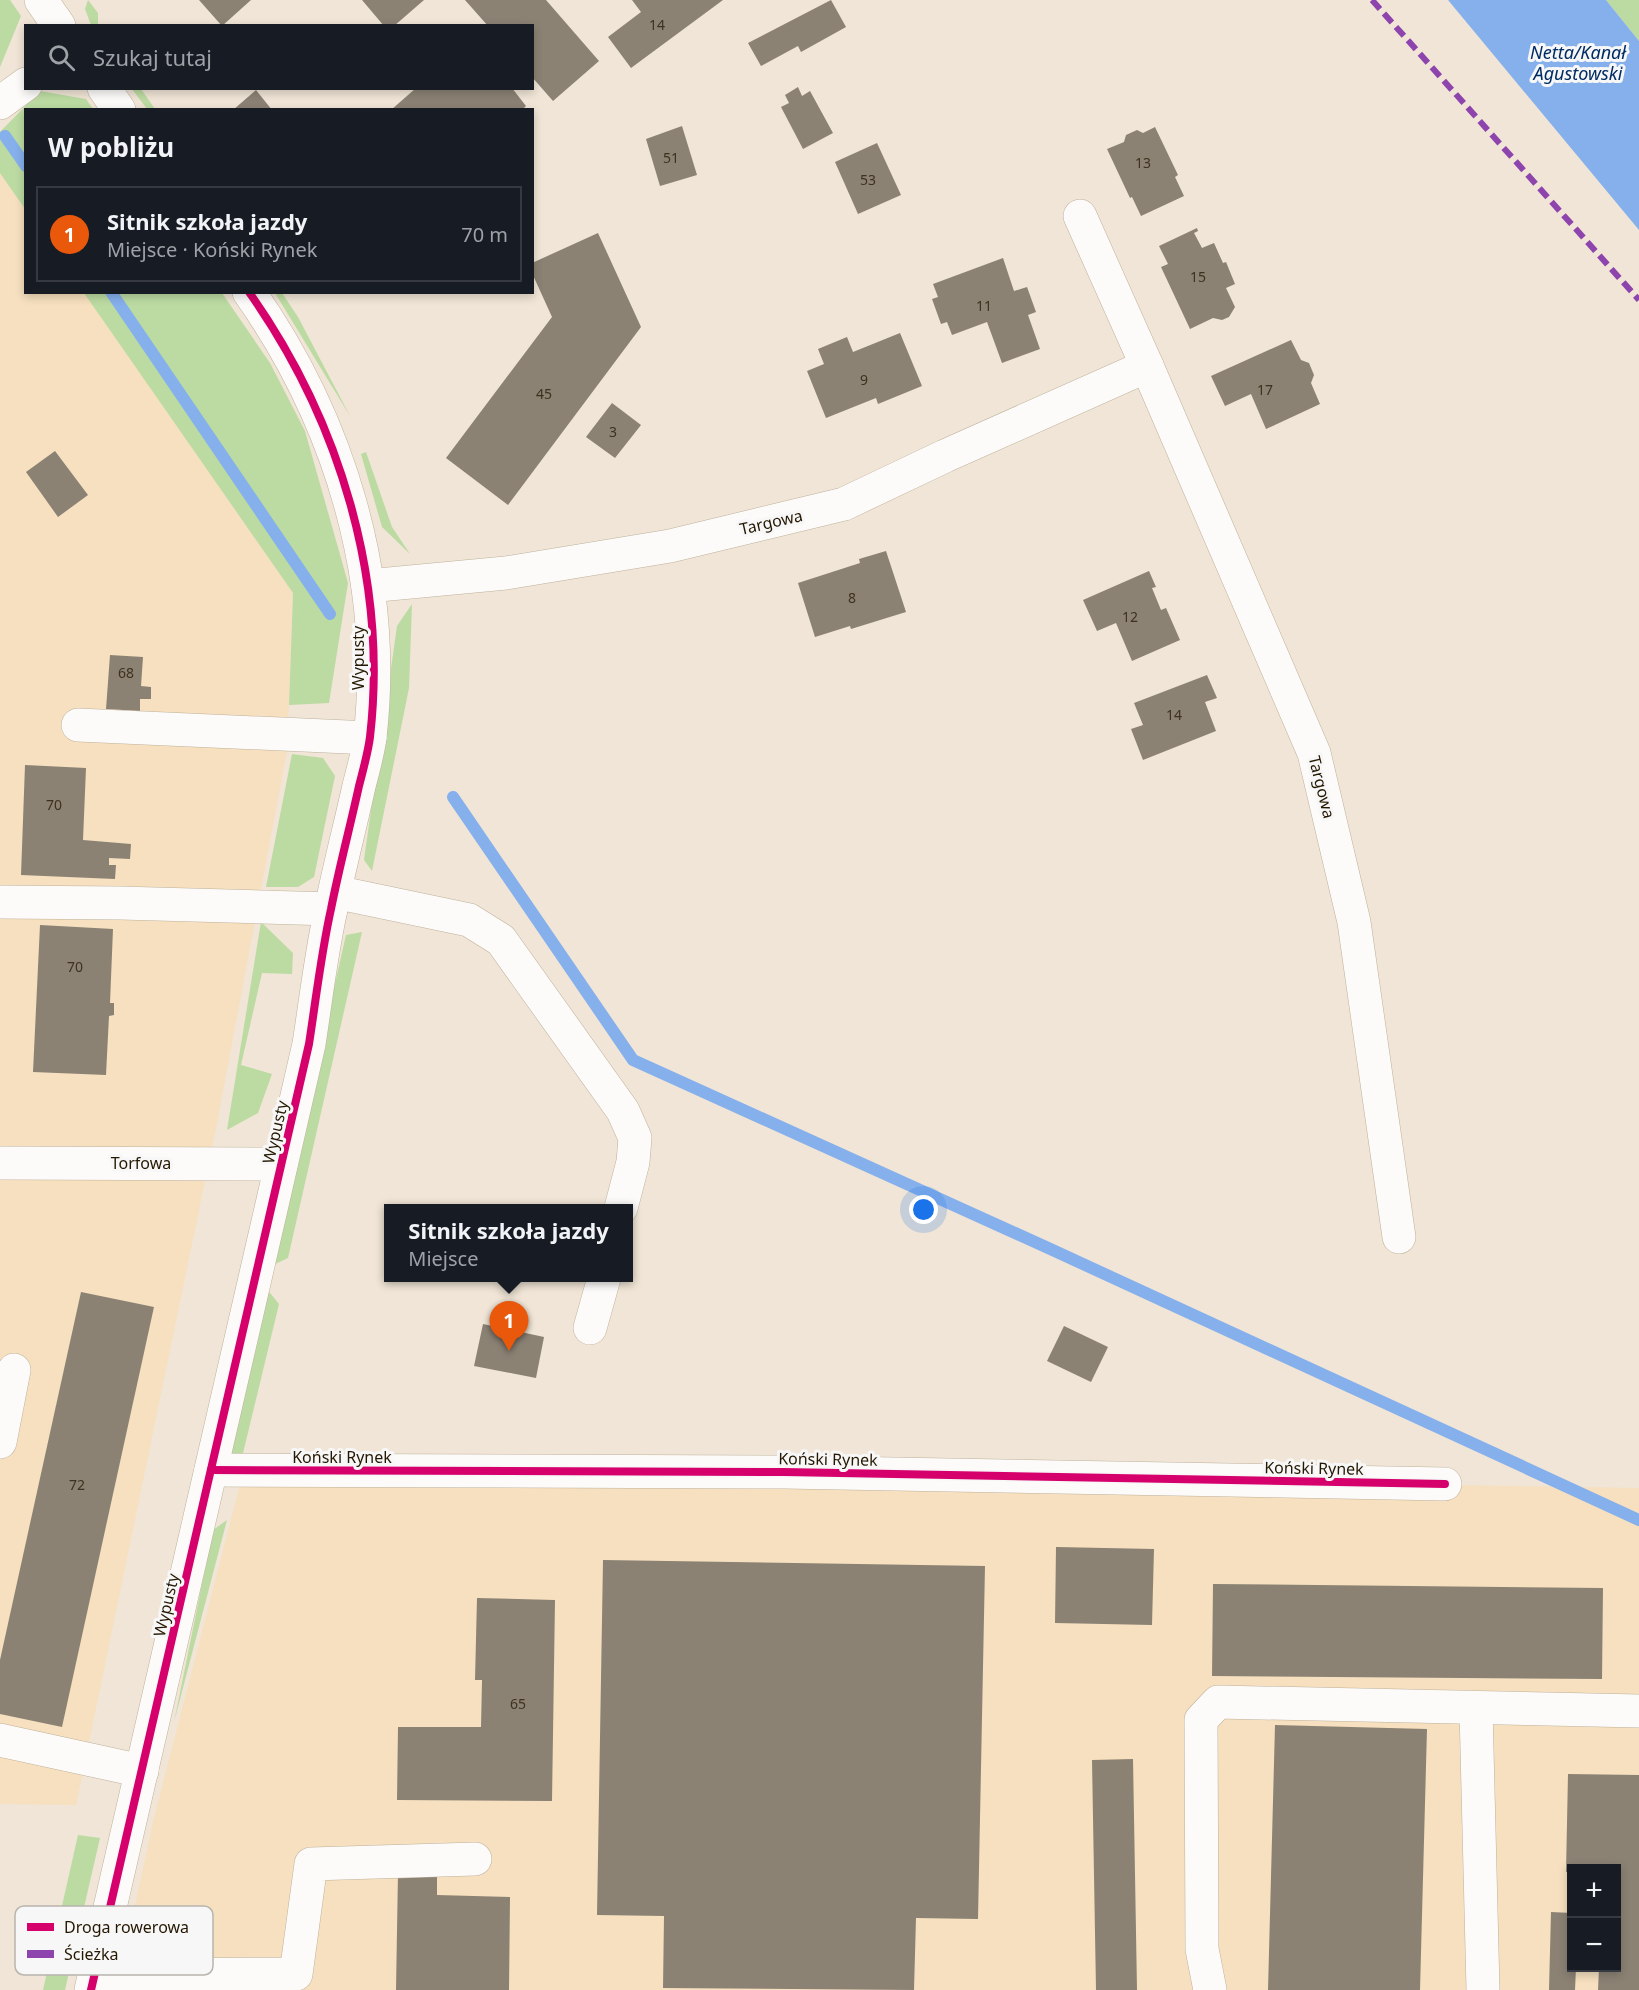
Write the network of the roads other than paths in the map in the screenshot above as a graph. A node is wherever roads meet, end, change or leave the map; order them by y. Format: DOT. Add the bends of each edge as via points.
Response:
graph roads {
  1 [pos="24,85"];
  2 [pos="105,90"];
  3 [pos="0,103"];
  4 [pos="117,108"];
  5 [pos="1080,216"];
  6 [pos="250,294"];
  7 [pos="1147,366"];
  8 [pos="369,586"];
  9 [pos="78,726"];
  10 [pos="370,738"];
  11 [pos="333,901"];
  12 [pos="0,902"];
  13 [pos="0,1163"];
  14 [pos="281,1164"];
  15 [pos="622,1204"];
  16 [pos="1399,1237"];
  17 [pos="603,1282"];
  18 [pos="590,1328"];
  19 [pos="14,1370"];
  20 [pos="0,1442"];
  21 [pos="211,1470"];
  22 [pos="1445,1484"];
  23 [pos="1476,1709"];
  24 [pos="1639,1711"];
  25 [pos="0,1740"];
  26 [pos="142,1771"];
  27 [pos="475,1859"];
  28 [pos="110,1906"];
  29 [pos="92,1982"];
  30 [pos="1210,1990"];
  31 [pos="1484,1990"];
  1 -- 3 [label="street"];
  2 -- 4 [label="street"];
  5 -- 7 [label="street, Targowa"];
  6 -- 8 [label="street, Wypusty" via="307,392 338,460"];
  7 -- 8 [label="street, Targowa" via="844,504 670,546 506,573"];
  7 -- 16 [label="street, Targowa" via="1314,753 1354,922"];
  8 -- 10 [label="street, Wypusty" via="375,647"];
  9 -- 10 [label="street"];
  10 -- 11 [label="street, Wypusty"];
  11 -- 12 [label="street"];
  11 -- 14 [label="street, Wypusty" via="309,1044"];
  11 -- 15 [label="street" via="469,920 501,940 623,1110 635,1138"];
  13 -- 14 [label="street, Torfowa"];
  14 -- 21 [label="street, Wypusty"];
  17 -- 18 [label="street"];
  19 -- 20 [label="street"];
  21 -- 22 [label="street, Koński Rynek" via="784,1472"];
  21 -- 26 [label="street, Wypusty"];
  23 -- 24 [label="street"];
  23 -- 30 [label="street" via="1218,1702 1200,1720 1202,1950"];
  23 -- 31 [label="street"];
  25 -- 26 [label="street"];
  26 -- 28 [label="street, Wypusty"];
  27 -- 29 [label="street" via="311,1864 296,1974"];
}
